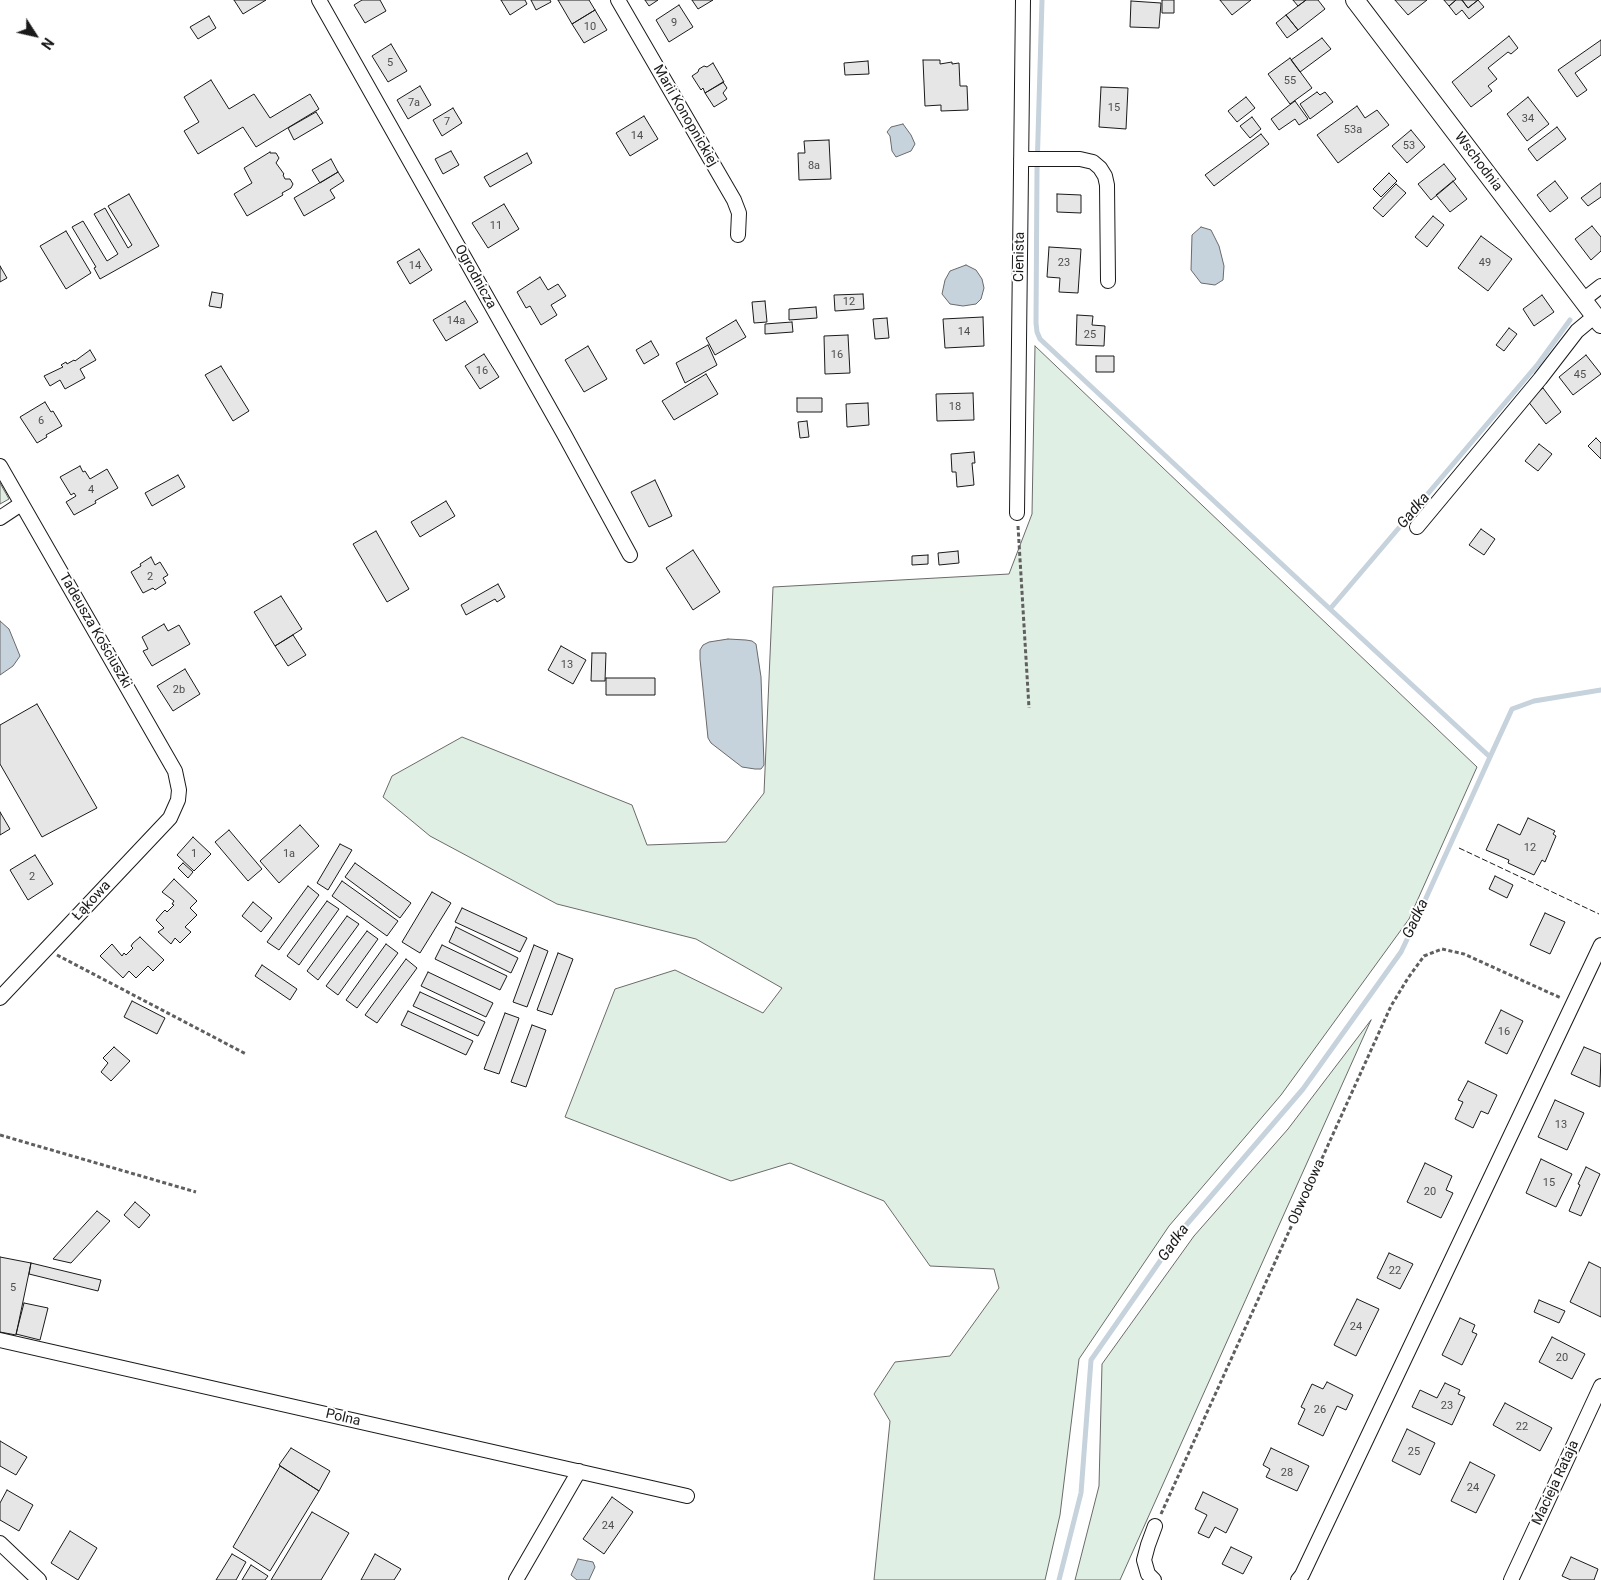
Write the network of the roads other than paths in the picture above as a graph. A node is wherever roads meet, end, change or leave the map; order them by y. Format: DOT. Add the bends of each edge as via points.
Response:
graph roads {
  1 [pos="319,0"];
  2 [pos="618,0"];
  3 [pos="1023,0"];
  4 [pos="1355,0"];
  5 [pos="1021,159"];
  6 [pos="738,235"];
  7 [pos="1108,281"];
  8 [pos="1601,286"];
  9 [pos="1583,300"];
  10 [pos="1598,320"];
  11 [pos="0,466"];
  12 [pos="21,504"];
  13 [pos="1017,513"];
  14 [pos="0,518"];
  15 [pos="1417,527"];
  16 [pos="630,555"];
  17 [pos="178,800"];
  18 [pos="1601,945"];
  19 [pos="0,998"];
  20 [pos="0,1340"];
  21 [pos="1601,1386"];
  22 [pos="580,1471"];
  23 [pos="687,1496"];
  24 [pos="1156,1526"];
  25 [pos="0,1543"];
  26 [pos="39,1580"];
  27 [pos="516,1580"];
  28 [pos="1154,1580"];
  29 [pos="1298,1580"];
  30 [pos="1511,1580"];
  1 -- 16 [label="street, Ogrodnicza"];
  2 -- 6 [label="street, Marii Konopnickiej" via="734,200 739,213"];
  3 -- 5 [label="street, Cienista"];
  4 -- 9 [label="street, Wschodnia"];
  5 -- 7 [label="street" via="1080,159 1093,162 1100,168 1107,184"];
  5 -- 13 [label="street, Cienista"];
  8 -- 9 [label="street"];
  9 -- 10 [label="street, Wschodnia"];
  10 -- 15 [label="street" via="1577,331"];
  11 -- 12 [label="street, Tadeusza Kościuszki"];
  12 -- 14 [label="street"];
  12 -- 17 [label="street, Tadeusza Kościuszki" via="175,771"];
  17 -- 19 [label="street, Łąkowa" via="170,818"];
  18 -- 29 [label="street"];
  20 -- 22 [label="street, Polna"];
  21 -- 30 [label="street, Macieja Rataja"];
  22 -- 23 [label="street, Polna"];
  22 -- 27 [label="street"];
  24 -- 28 [label="street" via="1144,1560 1148,1574"];
  25 -- 26 [label="street"];
}
